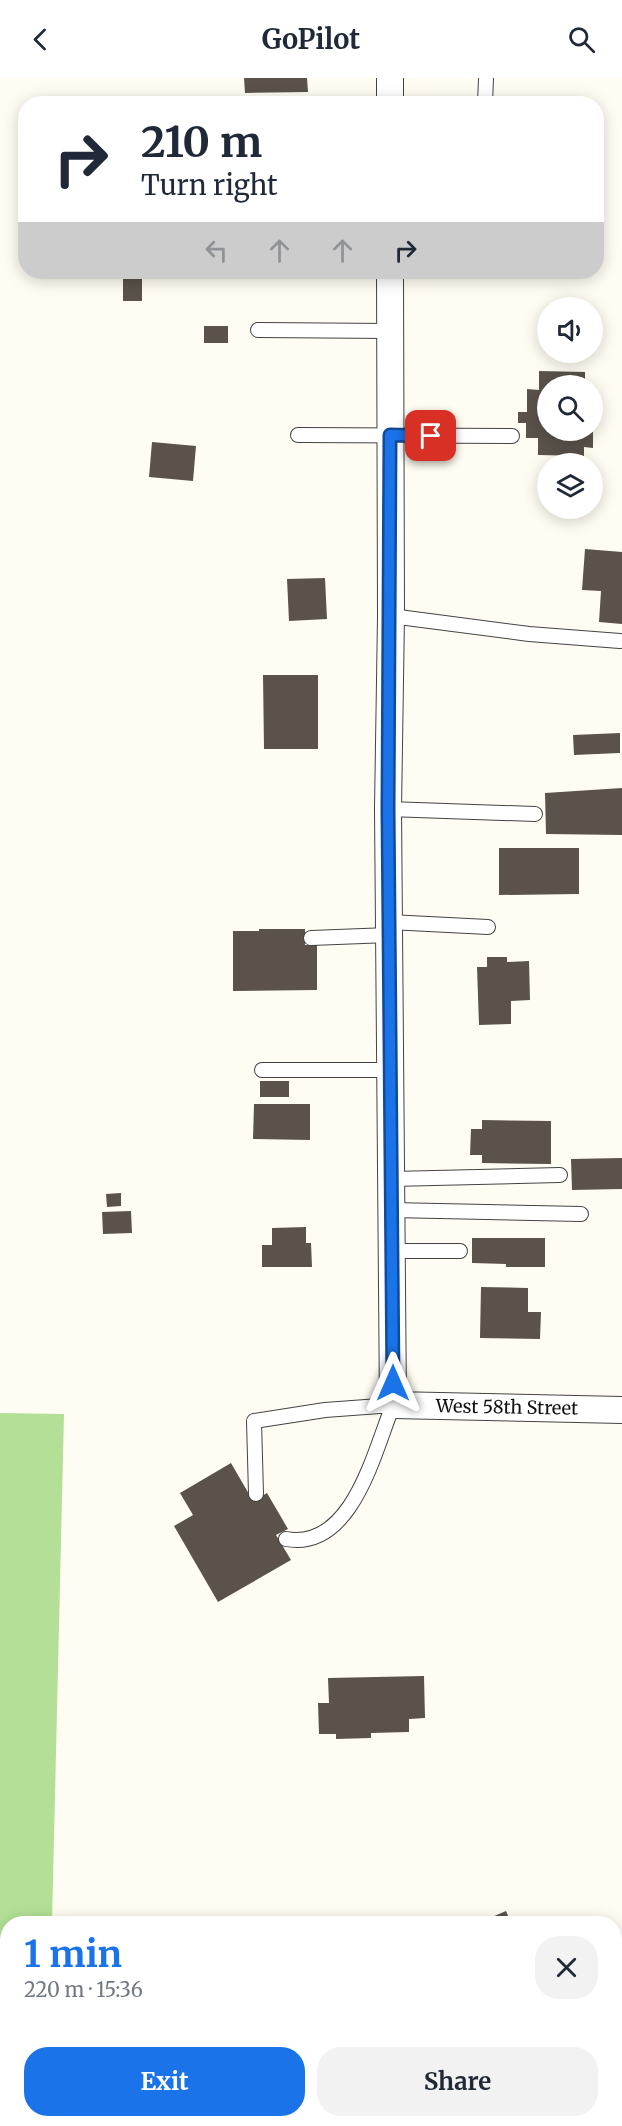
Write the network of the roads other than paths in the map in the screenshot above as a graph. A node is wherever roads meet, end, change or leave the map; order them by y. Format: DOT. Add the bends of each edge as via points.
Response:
graph roads {
  1 [pos="390,78"];
  2 [pos="486,78"];
  3 [pos="390,96"];
  4 [pos="485,96"];
  5 [pos="390,279"];
  6 [pos="258,330"];
  7 [pos="390,331"];
  8 [pos="298,435"];
  9 [pos="390,435"];
  10 [pos="512,436"];
  11 [pos="391,616"];
  12 [pos="620,641"];
  13 [pos="388,809"];
  14 [pos="535,814"];
  15 [pos="488,927"];
  16 [pos="389,929"];
  17 [pos="311,938"];
  18 [pos="262,1070"];
  19 [pos="390,1070"];
  20 [pos="560,1175"];
  21 [pos="391,1179"];
  22 [pos="391,1210"];
  23 [pos="582,1214"];
  24 [pos="392,1251"];
  25 [pos="460,1251"];
  26 [pos="393,1405"];
  27 [pos="622,1410"];
  28 [pos="256,1494"];
  29 [pos="286,1539"];
  1 -- 3 [label="street"];
  2 -- 4 [label="lane"];
  5 -- 7 [label="street"];
  6 -- 7 [label="lane"];
  7 -- 9 [label="street"];
  8 -- 9 [label="lane"];
  9 -- 10 [label="lane"];
  9 -- 11 [label="street"];
  11 -- 12 [label="lane"];
  11 -- 13 [label="street"];
  13 -- 14 [label="lane"];
  13 -- 16 [label="street"];
  15 -- 16 [label="lane"];
  16 -- 17 [label="lane"];
  16 -- 19 [label="street"];
  18 -- 19 [label="lane"];
  19 -- 21 [label="street"];
  20 -- 21 [label="lane"];
  21 -- 22 [label="street"];
  22 -- 23 [label="lane"];
  22 -- 24 [label="street"];
  24 -- 25 [label="lane"];
  24 -- 26 [label="street"];
  26 -- 27 [label="street, West 58th Street"];
  26 -- 28 [label="lane" via="254,1421"];
  26 -- 29 [label="lane" via="354,1503 331,1530 300,1541"];
}
